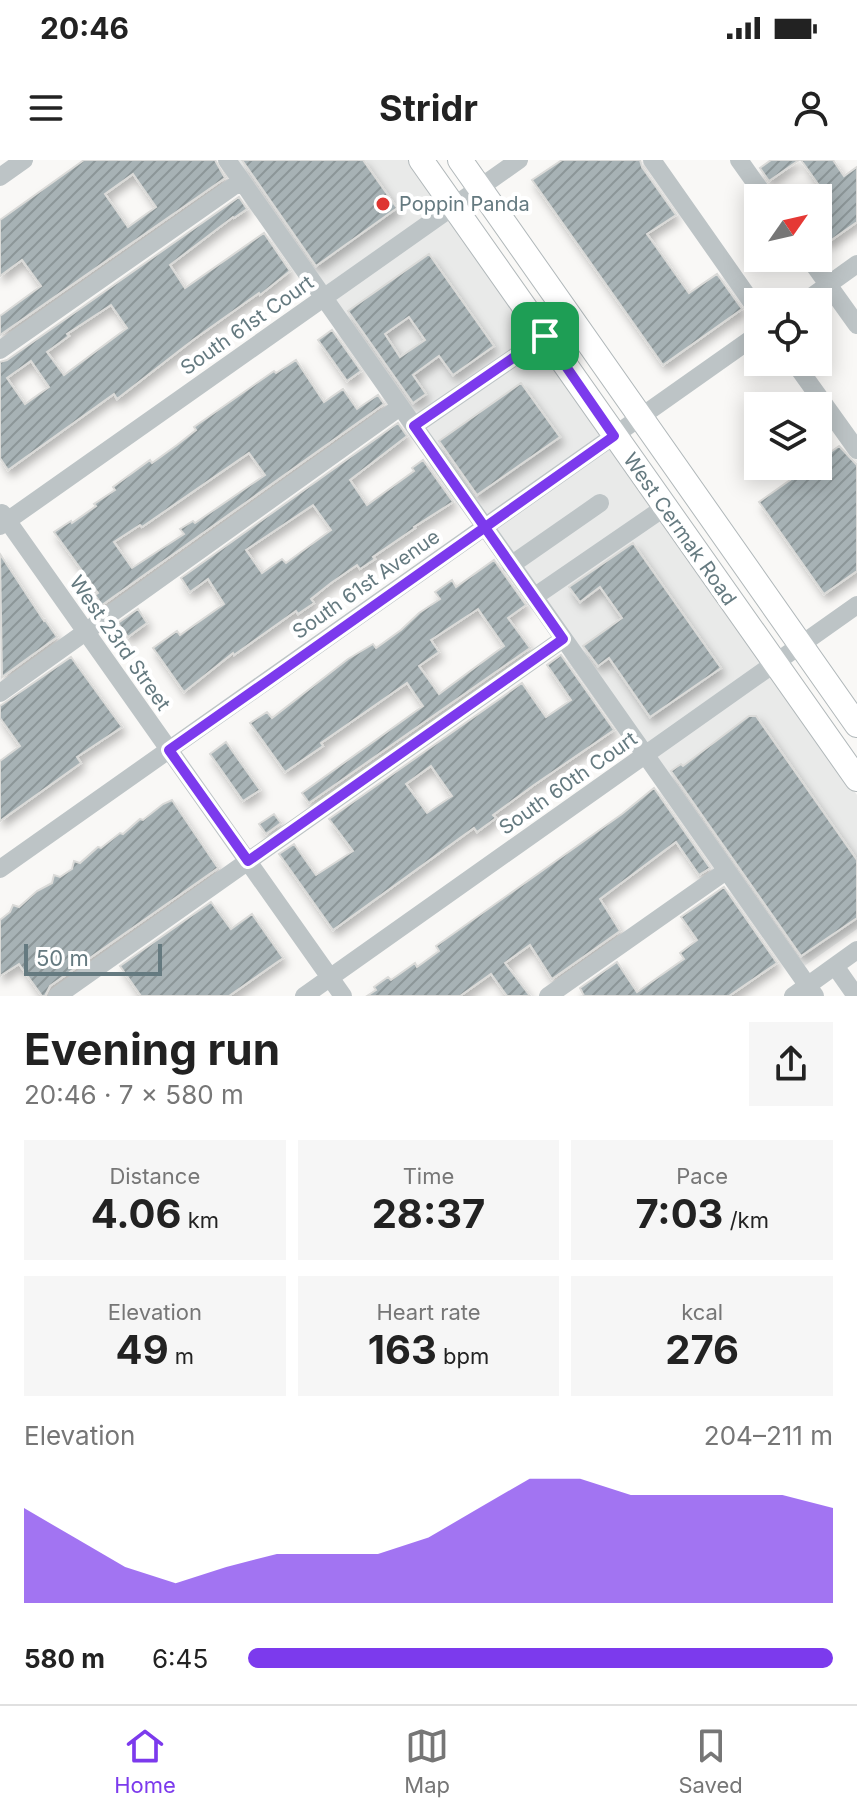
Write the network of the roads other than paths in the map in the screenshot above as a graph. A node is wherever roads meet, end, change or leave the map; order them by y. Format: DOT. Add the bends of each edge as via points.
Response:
graph roads {
  1 [pos="24,160"];
  2 [pos="227,160"];
  3 [pos="421,160"];
  4 [pos="460,160"];
  5 [pos="519,160"];
  6 [pos="652,160"];
  7 [pos="749,163"];
  8 [pos="0,177"];
  9 [pos="241,181"];
  10 [pos="759,184"];
  11 [pos="479,188"];
  12 [pos="454,206"];
  13 [pos="857,264"];
  14 [pos="819,272"];
  15 [pos="828,285"];
  16 [pos="824,288"];
  17 [pos="744,291"];
  18 [pos="323,298"];
  19 [pos="857,325"];
  20 [pos="545,336"];
  21 [pos="744,344"];
  22 [pos="0,350"];
  23 [pos="804,376"];
  24 [pos="400,407"];
  25 [pos="640,418"];
  26 [pos="414,426"];
  27 [pos="614,436"];
  28 [pos="857,450"];
  29 [pos="600,503"];
  30 [pos="665,507"];
  31 [pos="2,519"];
  32 [pos="485,527"];
  33 [pos="511,565"];
  34 [pos="534,597"];
  35 [pos="857,605"];
  36 [pos="85,632"];
  37 [pos="563,639"];
  38 [pos="801,645"];
  39 [pos="775,664"];
  40 [pos="0,693"];
  41 [pos="857,725"];
  42 [pos="169,750"];
  43 [pos="645,755"];
  44 [pos="857,779"];
  45 [pos="248,861"];
  46 [pos="0,869"];
  47 [pos="726,871"];
  48 [pos="857,950"];
  49 [pos="835,966"];
  50 [pos="330,977"];
  51 [pos="805,993"];
  52 [pos="57,996"];
  53 [pos="304,996"];
  54 [pos="343,996"];
  55 [pos="548,996"];
  56 [pos="856,996"];
  1 -- 8 [label="street"];
  2 -- 9 [label="street"];
  3 -- 12 [label="main road, West Cermak Road"];
  4 -- 11 [label="main road, West Cermak Road"];
  5 -- 11 [label="street, South 61st Court"];
  6 -- 17 [label="street"];
  7 -- 10 [label="street"];
  9 -- 18 [label="street"];
  9 -- 22 [label="street"];
  11 -- 12 [label="street, South 61st Court"];
  11 -- 25 [label="main road, West Cermak Road"];
  12 -- 18 [label="street, South 61st Court"];
  12 -- 20 [label="main road, West Cermak Road"];
  13 -- 15 [label="street"];
  14 -- 15 [label="street"];
  15 -- 16 [label="street"];
  15 -- 19 [label="street"];
  18 -- 24 [label="street"];
  18 -- 31 [label="street, South 61st Court"];
  20 -- 26 [label="street"];
  20 -- 27 [label="main road, West Cermak Road"];
  21 -- 25 [label="street, South 61st Avenue"];
  23 -- 28 [label="street"];
  24 -- 26 [label="street"];
  24 -- 36 [label="street"];
  25 -- 27 [label="street, South 61st Avenue"];
  25 -- 38 [label="main road, West Cermak Road"];
  26 -- 32 [label="street"];
  27 -- 30 [label="main road, West Cermak Road"];
  27 -- 32 [label="street, South 61st Avenue"];
  29 -- 33 [label="street"];
  30 -- 34 [label="street"];
  30 -- 39 [label="main road, West Cermak Road"];
  31 -- 36 [label="street, West 23rd Street"];
  32 -- 33 [label="street"];
  32 -- 42 [label="street, South 61st Avenue"];
  33 -- 34 [label="street"];
  34 -- 37 [label="street"];
  35 -- 38 [label="street, South 60th Court"];
  36 -- 40 [label="street"];
  36 -- 42 [label="street, West 23rd Street"];
  37 -- 43 [label="street"];
  37 -- 45 [label="street"];
  38 -- 39 [label="street, South 60th Court"];
  38 -- 41 [label="main road, West Cermak Road"];
  39 -- 43 [label="street, South 60th Court"];
  39 -- 44 [label="main road, West Cermak Road"];
  42 -- 45 [label="street, West 23rd Street"];
  42 -- 46 [label="street, South 61st Avenue"];
  43 -- 47 [label="street"];
  43 -- 50 [label="street, South 60th Court"];
  45 -- 50 [label="street, West 23rd Street"];
  45 -- 52 [label="street"];
  47 -- 51 [label="street"];
  47 -- 55 [label="street"];
  48 -- 49 [label="street"];
  49 -- 51 [label="street"];
  49 -- 56 [label="street"];
  50 -- 53 [label="street, South 60th Court"];
  50 -- 54 [label="street, West 23rd Street"];
}
